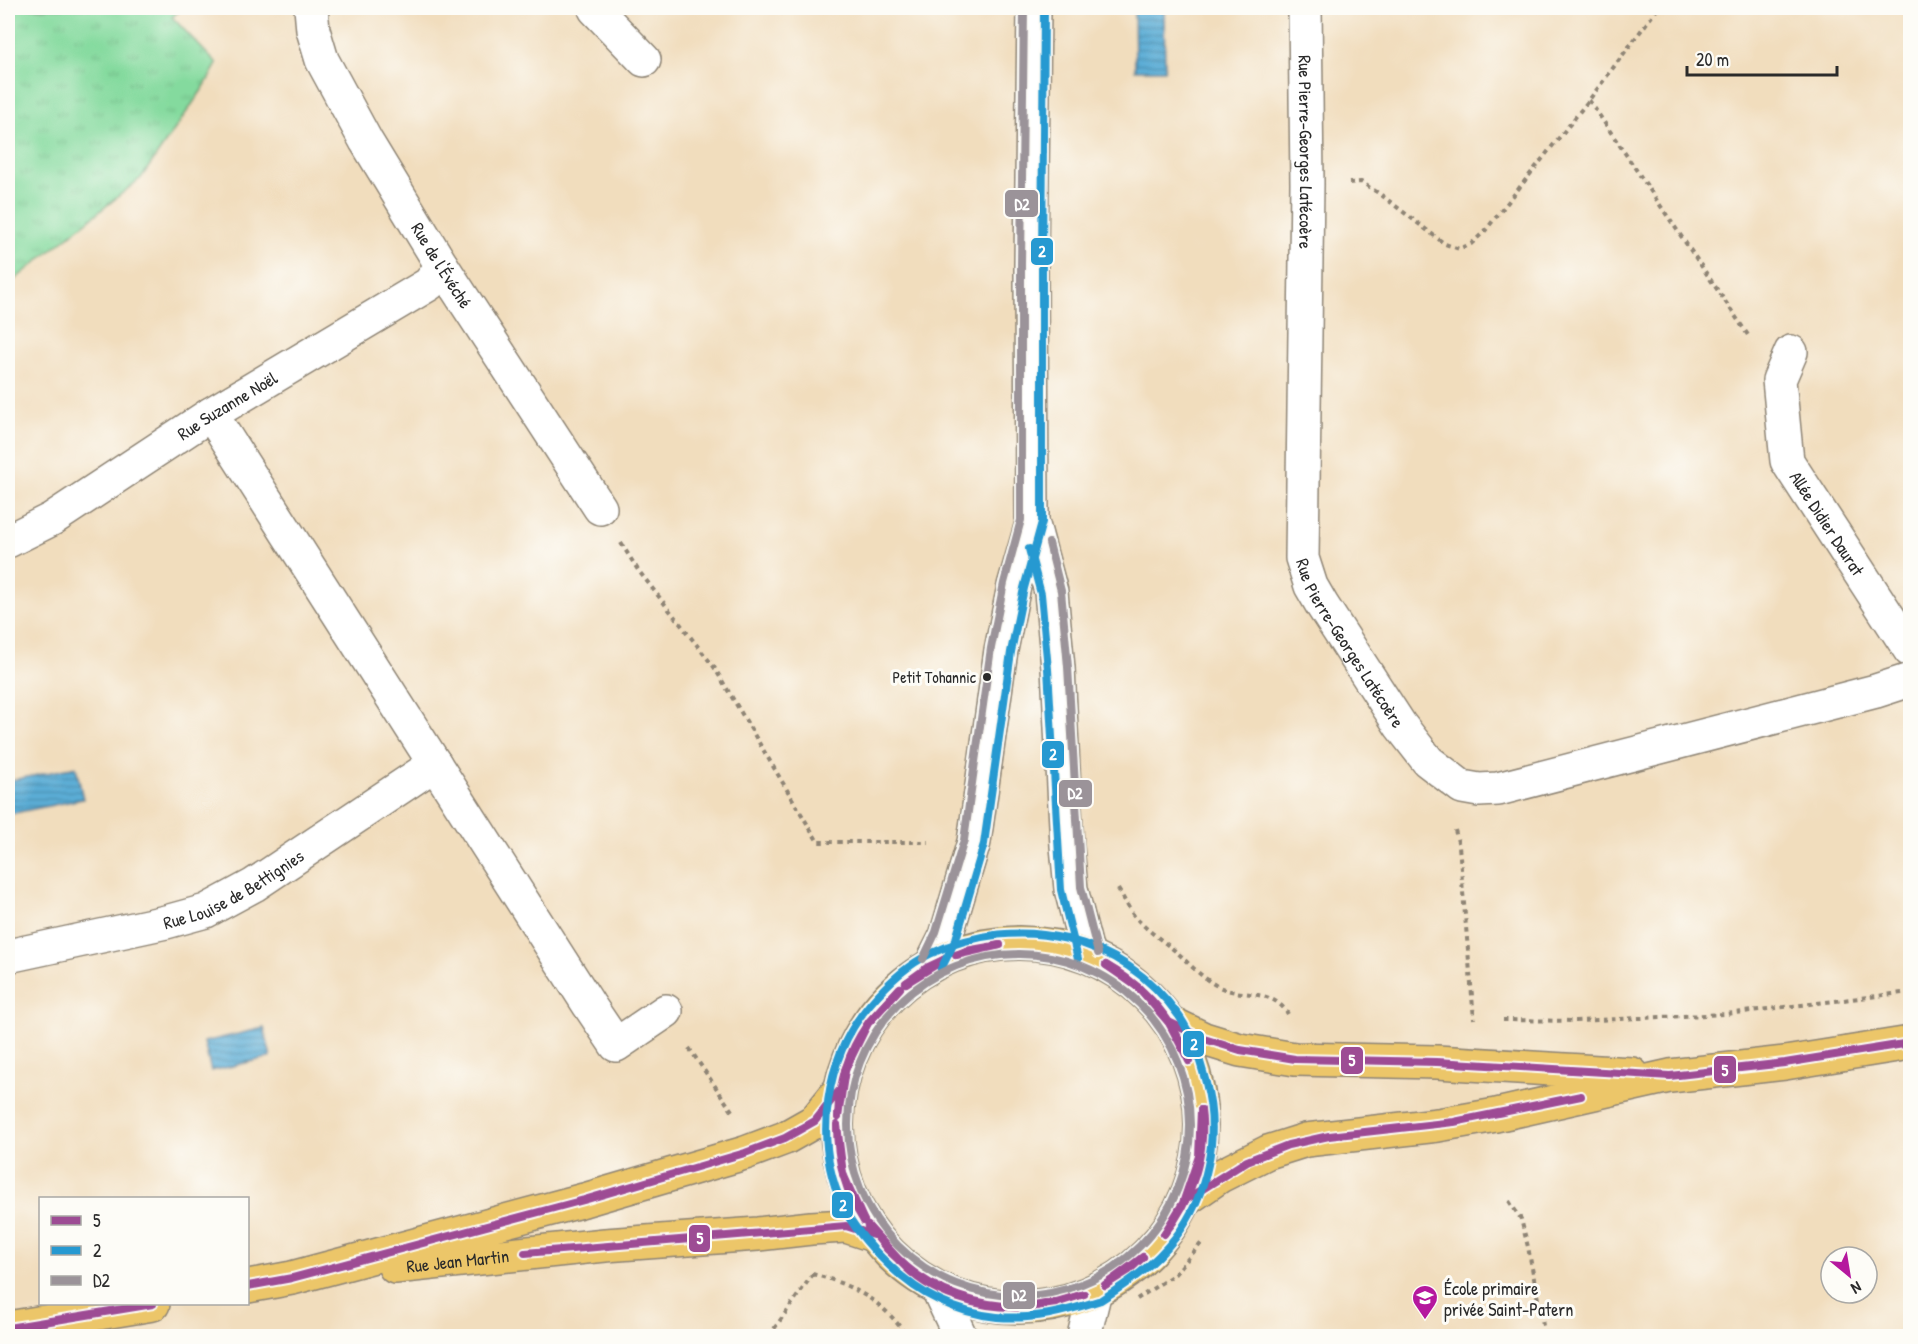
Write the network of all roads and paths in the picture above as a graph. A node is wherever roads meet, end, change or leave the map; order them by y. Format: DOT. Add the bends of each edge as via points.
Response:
graph roads {
  1 [pos="311,8"];
  2 [pos="595,8"];
  3 [pos="1034,8"];
  4 [pos="1305,8"];
  5 [pos="1658,8"];
  6 [pos="1904,8"];
  7 [pos="1911,17"];
  8 [pos="644,60"];
  9 [pos="1589,100"];
  10 [pos="1307,184"];
  11 [pos="442,266"];
  12 [pos="1785,366"];
  13 [pos="211,414"];
  14 [pos="600,508"];
  15 [pos="1032,521"];
  16 [pos="8,541"];
  17 [pos="1911,650"];
  18 [pos="1911,680"];
  19 [pos="435,764"];
  20 [pos="1462,787"];
  21 [pos="974,842"];
  22 [pos="1115,884"];
  23 [pos="8,956"];
  24 [pos="1088,956"];
  25 [pos="932,964"];
  26 [pos="1911,992"];
  27 [pos="666,1011"];
  28 [pos="1298,1015"];
  29 [pos="1465,1019"];
  30 [pos="1474,1019"];
  31 [pos="1485,1019"];
  32 [pos="1497,1020"];
  33 [pos="1171,1023"];
  34 [pos="1911,1043"];
  35 [pos="1670,1076"];
  36 [pos="839,1091"];
  37 [pos="1185,1200"];
  38 [pos="1509,1201"];
  39 [pos="1210,1232"];
  40 [pos="873,1235"];
  41 [pos="292,1278"];
  42 [pos="249,1286"];
  43 [pos="938,1289"];
  44 [pos="1095,1291"];
  45 [pos="147,1305"];
  46 [pos="1129,1305"];
  47 [pos="8,1328"];
  48 [pos="769,1336"];
  49 [pos="906,1336"];
  50 [pos="960,1336"];
  51 [pos="1084,1336"];
  52 [pos="1545,1336"];
  1 -- 11 [label="street, Rue de l'Évéché" via="322,60"];
  2 -- 8 [label="street"];
  3 -- 15 [label="street"];
  4 -- 10 [label="street, Rue Pierre-Georges Latécoère"];
  5 -- 9 [label="path"];
  6 -- 7 [label="path"];
  9 -- 10 [label="path" via="1485,231 1459,249 1445,244 1361,182"];
  9 -- 12 [label="path"];
  10 -- 20 [label="street, Rue Pierre-Georges Latécoère" via="1302,558 1311,586 1400,725 1428,761"];
  11 -- 13 [label="street, Rue Suzanne Noël" via="429,284"];
  11 -- 14 [label="street, Rue de l'Évéché"];
  12 -- 17 [label="street, Allée Didier Daurat" via="1787,461"];
  13 -- 16 [label="street, Rue Suzanne Noël" via="52,519"];
  13 -- 19 [label="street"];
  14 -- 21 [label="path" via="638,570 714,667 818,842"];
  15 -- 21 [label="street" via="1001,650"];
  15 -- 24 [label="street" via="1051,592 1070,878"];
  18 -- 20 [label="street" via="1498,789"];
  19 -- 23 [label="street, Rue Louise de Bettignies" via="254,885 206,911"];
  19 -- 27 [label="street" via="616,1045"];
  20 -- 30 [label="path" via="1451,812 1459,846"];
  21 -- 25 [label="street" via="946,936"];
  22 -- 28 [label="path" via="1138,919 1200,974 1220,987 1271,997 1289,1015"];
  24 -- 25 [label="main road" via="1049,944 1009,943 969,949"];
  24 -- 33 [label="main road" via="1120,972 1148,995"];
  25 -- 36 [label="main road" via="898,988 871,1017 851,1052"];
  26 -- 32 [label="path" via="1726,1014 1576,1021"];
  29 -- 30 [label="path"];
  30 -- 31 [label="path"];
  33 -- 35 [label="main road" via="1240,1050 1295,1059 1437,1062"];
  33 -- 37 [label="main road" via="1191,1064 1201,1109 1199,1156"];
  34 -- 35 [label="main road"];
  35 -- 37 [label="main road" via="1496,1115 1306,1140 1268,1152 1220,1176"];
  36 -- 40 [label="main road" via="836,1129 841,1167 853,1203"];
  36 -- 41 [label="main road, Rue Jean Martin" via="815,1121 745,1153"];
  37 -- 44 [label="main road" via="1163,1237 1132,1269"];
  38 -- 52 [label="path" via="1521,1219"];
  39 -- 46 [label="path" via="1175,1274"];
  40 -- 41 [label="main road, Rue Jean Martin" via="846,1226 812,1228"];
  40 -- 43 [label="main road" via="892,1256"];
  41 -- 42 [label="main road, Rue Jean Martin"];
  43 -- 44 [label="main road" via="976,1303 1016,1308 1056,1304"];
  43 -- 50 [label="street"];
  44 -- 51 [label="street"];
  45 -- 47 [label="main road"];
  48 -- 49 [label="path" via="813,1274 839,1281 883,1307"];
}
